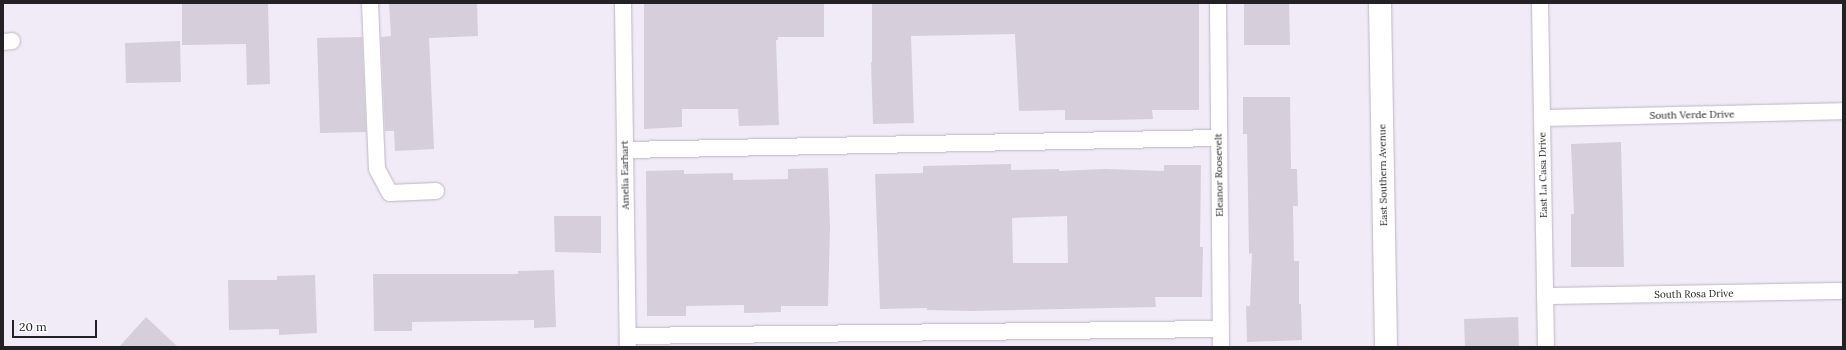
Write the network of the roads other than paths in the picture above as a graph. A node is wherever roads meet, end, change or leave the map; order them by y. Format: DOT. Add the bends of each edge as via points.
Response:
graph roads {
  1 [pos="370,3"];
  2 [pos="623,3"];
  3 [pos="1218,3"];
  4 [pos="1380,3"];
  5 [pos="1540,3"];
  6 [pos="1843,111"];
  7 [pos="1542,118"];
  8 [pos="1219,138"];
  9 [pos="625,150"];
  10 [pos="436,191"];
  11 [pos="1843,291"];
  12 [pos="1545,296"];
  13 [pos="1221,329"];
  14 [pos="628,342"];
  15 [pos="1221,347"];
  16 [pos="1386,347"];
  17 [pos="1546,347"];
  1 -- 10 [label="lane" via="377,169 390,193"];
  2 -- 9 [label="lane, Amelia Earhart"];
  3 -- 8 [label="lane, Eleanor Roosevelt"];
  4 -- 16 [label="main road, East Southern Avenue"];
  5 -- 7 [label="lane, East La Casa Drive"];
  6 -- 7 [label="lane, South Verde Drive"];
  7 -- 12 [label="lane, East La Casa Drive"];
  8 -- 9 [label="lane"];
  8 -- 13 [label="lane, Eleanor Roosevelt"];
  9 -- 14 [label="lane, Amelia Earhart"];
  11 -- 12 [label="lane, South Rosa Drive"];
  12 -- 17 [label="lane, East La Casa Drive"];
  13 -- 14 [label="lane"];
  13 -- 15 [label="lane, Eleanor Roosevelt"];
}
